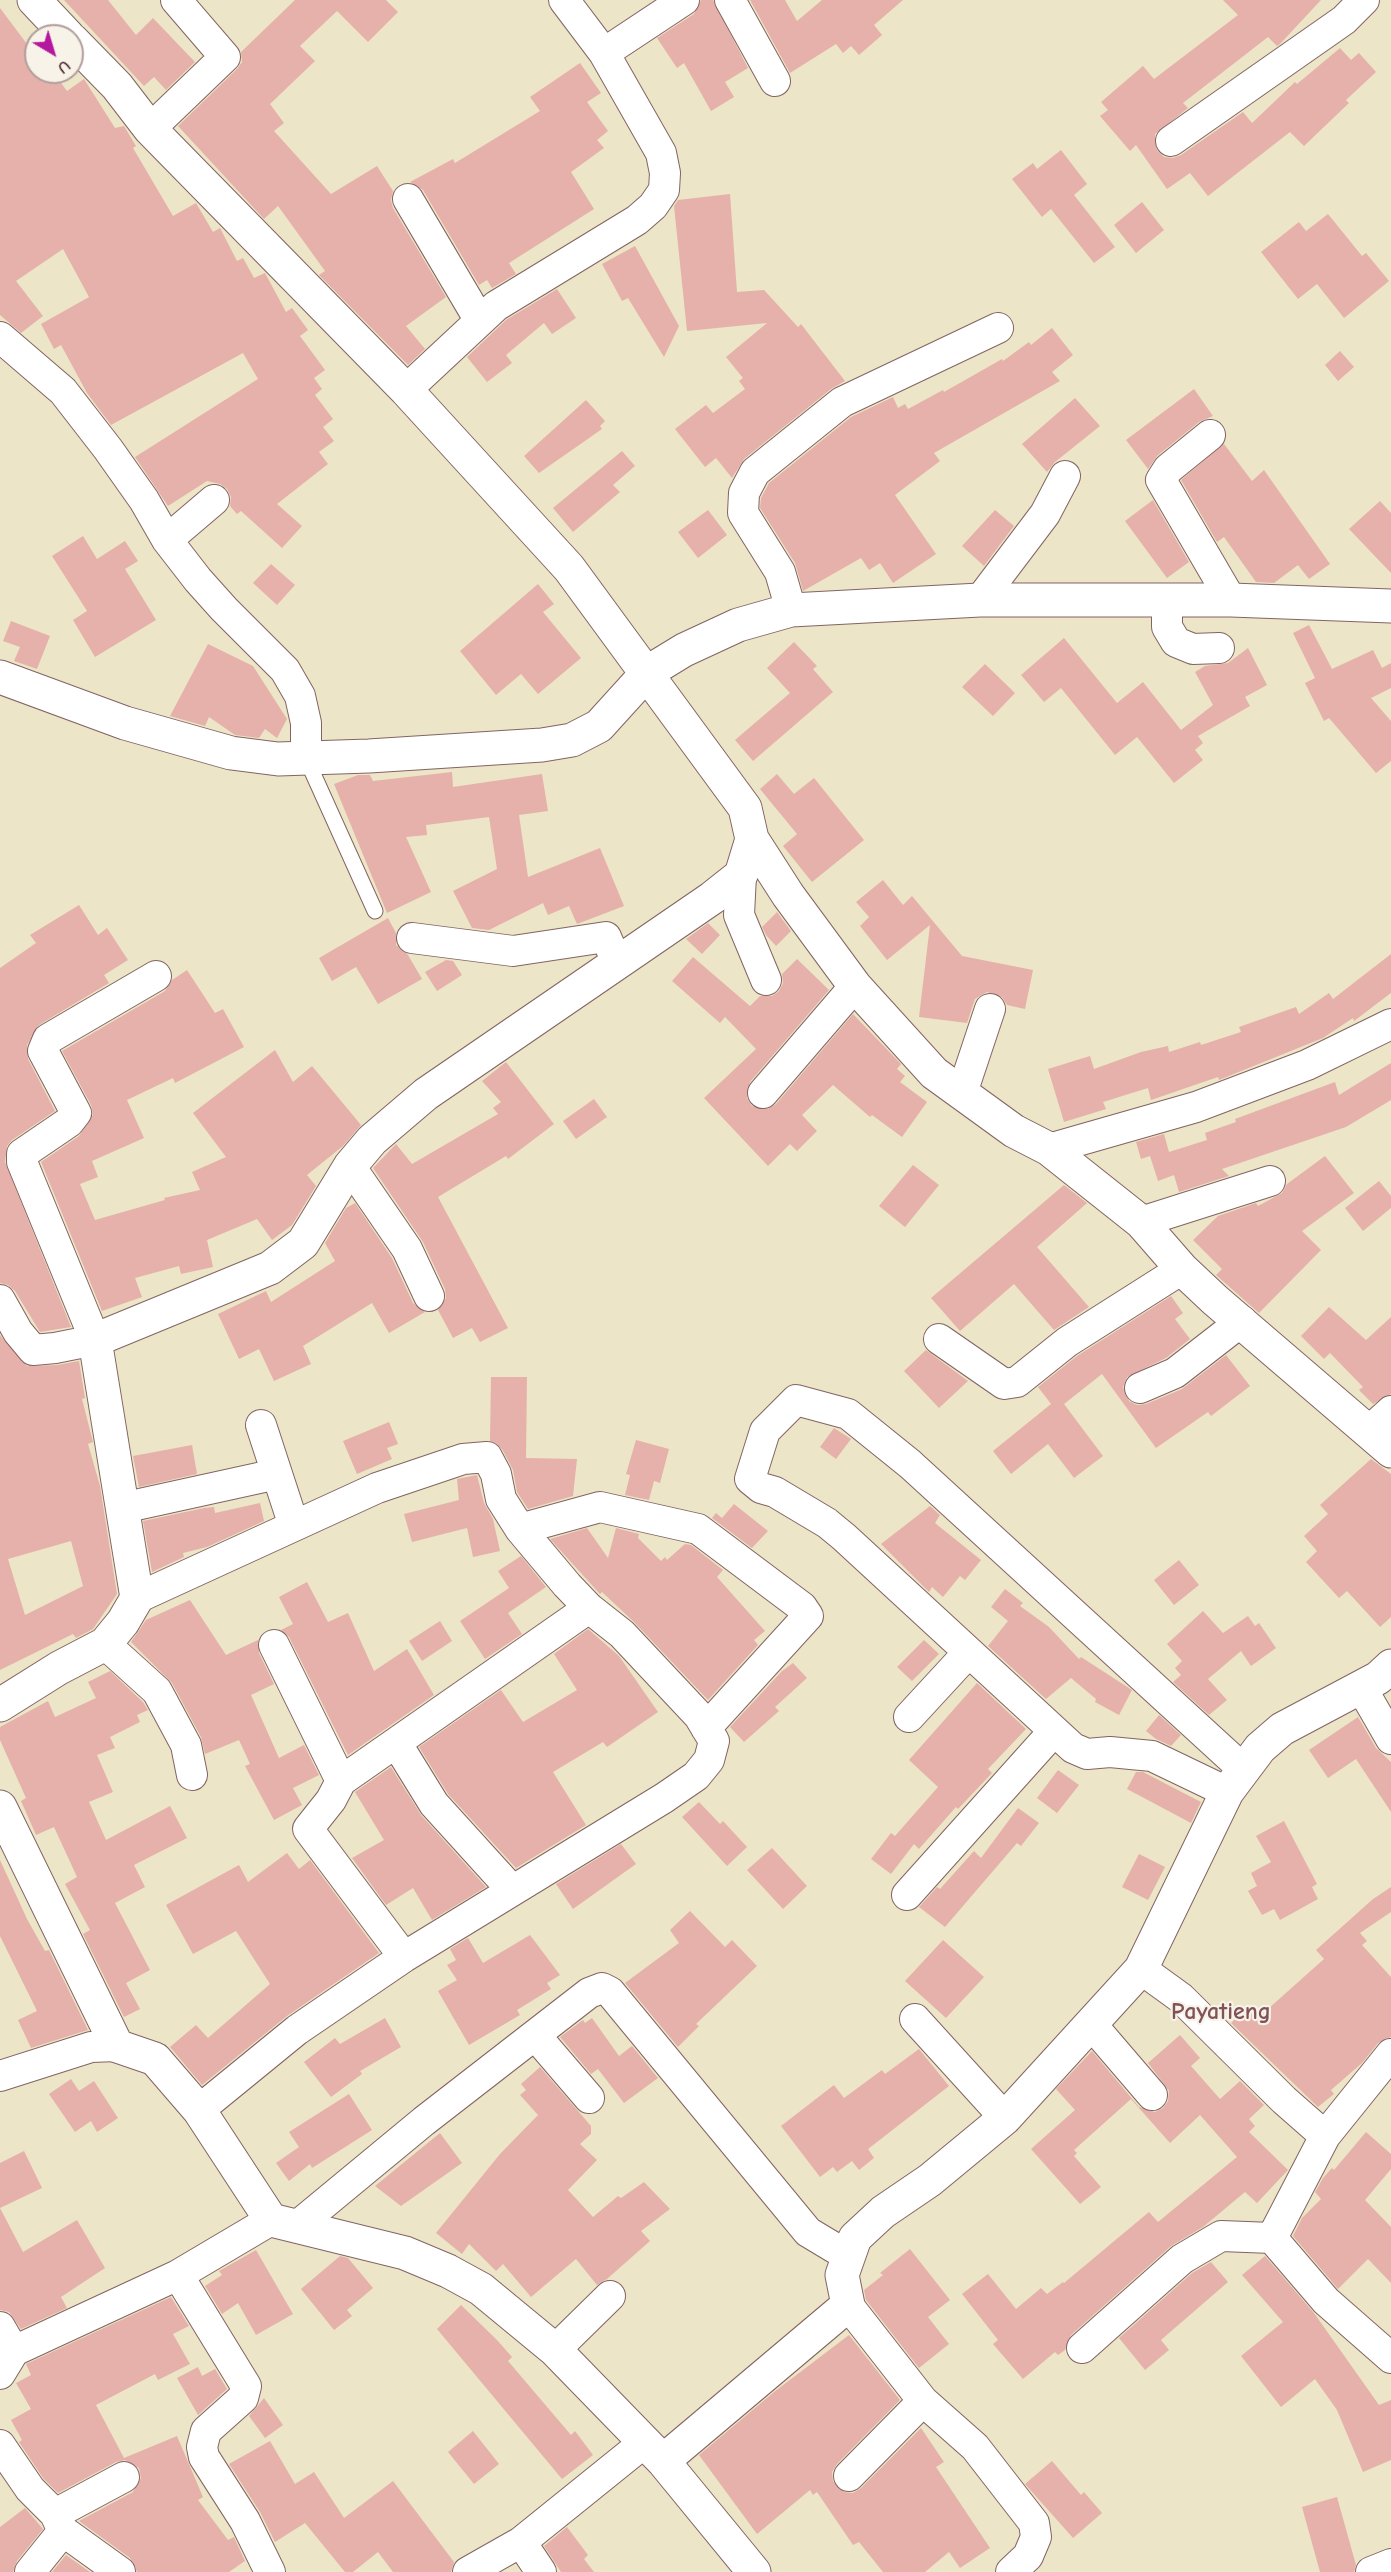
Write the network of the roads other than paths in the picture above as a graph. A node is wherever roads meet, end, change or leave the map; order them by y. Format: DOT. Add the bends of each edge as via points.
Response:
graph roads {
  1 [pos="34,0"];
  2 [pos="176,0"];
  3 [pos="564,0"];
  4 [pos="684,0"];
  5 [pos="730,0"];
  6 [pos="1364,0"];
  7 [pos="57,24"];
  8 [pos="84,52"];
  9 [pos="604,53"];
  10 [pos="775,81"];
  11 [pos="150,129"];
  12 [pos="1171,141"];
  13 [pos="408,199"];
  14 [pos="480,321"];
  15 [pos="998,328"];
  16 [pos="0,337"];
  17 [pos="406,390"];
  18 [pos="1210,435"];
  19 [pos="1065,476"];
  20 [pos="214,500"];
  21 [pos="167,540"];
  22 [pos="980,600"];
  23 [pos="1231,600"];
  24 [pos="1391,606"];
  25 [pos="792,610"];
  26 [pos="1167,610"];
  27 [pos="1219,648"];
  28 [pos="0,676"];
  29 [pos="657,686"];
  30 [pos="306,757"];
  31 [pos="752,839"];
  32 [pos="741,875"];
  33 [pos="375,911"];
  34 [pos="412,938"];
  35 [pos="617,963"];
  36 [pos="156,976"];
  37 [pos="766,980"];
  38 [pos="855,986"];
  39 [pos="990,1009"];
  40 [pos="1391,1024"];
  41 [pos="763,1093"];
  42 [pos="962,1093"];
  43 [pos="1049,1149"];
  44 [pos="350,1166"];
  45 [pos="1270,1181"];
  46 [pos="1142,1222"];
  47 [pos="1182,1269"];
  48 [pos="429,1296"];
  49 [pos="0,1300"];
  50 [pos="1242,1321"];
  51 [pos="939,1339"];
  52 [pos="95,1340"];
  53 [pos="1140,1388"];
  54 [pos="261,1425"];
  55 [pos="1384,1431"];
  56 [pos="277,1474"];
  57 [pos="122,1508"];
  58 [pos="294,1526"];
  59 [pos="519,1529"];
  60 [pos="137,1598"];
  61 [pos="589,1608"];
  62 [pos="105,1644"];
  63 [pos="274,1645"];
  64 [pos="968,1653"];
  65 [pos="1391,1666"];
  66 [pos="1361,1687"];
  67 [pos="0,1705"];
  68 [pos="909,1717"];
  69 [pos="706,1728"];
  70 [pos="1054,1731"];
  71 [pos="1391,1739"];
  72 [pos="397,1744"];
  73 [pos="192,1775"];
  74 [pos="1235,1780"];
  75 [pos="341,1781"];
  76 [pos="0,1807"];
  77 [pos="512,1890"];
  78 [pos="907,1895"];
  79 [pos="404,1957"];
  80 [pos="1141,1969"];
  81 [pos="915,2019"];
  82 [pos="1092,2025"];
  83 [pos="535,2035"];
  84 [pos="117,2046"];
  85 [pos="1391,2054"];
  86 [pos="0,2076"];
  87 [pos="1152,2095"];
  88 [pos="589,2097"];
  89 [pos="199,2110"];
  90 [pos="1005,2118"];
  91 [pos="1325,2136"];
  92 [pos="284,2223"];
  93 [pos="1272,2238"];
  94 [pos="848,2256"];
  95 [pos="178,2275"];
  96 [pos="610,2296"];
  97 [pos="848,2305"];
  98 [pos="1082,2348"];
  99 [pos="555,2350"];
  100 [pos="5,2351"];
  101 [pos="1391,2358"];
  102 [pos="923,2401"];
  103 [pos="0,2445"];
  104 [pos="654,2452"];
  105 [pos="849,2476"];
  106 [pos="124,2478"];
  107 [pos="59,2523"];
  108 [pos="521,2542"];
  109 [pos="1391,2564"];
  110 [pos="30,2572"];
  111 [pos="120,2572"];
  112 [pos="270,2572"];
  113 [pos="468,2572"];
  114 [pos="541,2572"];
  115 [pos="754,2572"];
  116 [pos="1011,2572"];
  117 [pos="1371,2572"];
  1 -- 7 [label="street"];
  2 -- 11 [label="street" via="225,57"];
  3 -- 9 [label="street"];
  4 -- 9 [label="street"];
  5 -- 10 [label="street"];
  6 -- 12 [label="street" via="1344,20"];
  8 -- 11 [label="street" via="117,86"];
  9 -- 14 [label="street" via="661,153 664,190 637,220 496,306"];
  11 -- 17 [label="street"];
  13 -- 14 [label="street"];
  14 -- 17 [label="street"];
  15 -- 25 [label="street" via="842,402 755,472 744,493 743,513 780,572"];
  16 -- 21 [label="street" via="63,392 132,483"];
  17 -- 29 [label="street" via="569,568"];
  18 -- 23 [label="street" via="1168,469 1161,480"];
  19 -- 22 [label="street" via="1045,513"];
  20 -- 21 [label="street"];
  21 -- 30 [label="street" via="224,609 285,670 300,696 306,723"];
  22 -- 25 [label="street"];
  22 -- 26 [label="street"];
  23 -- 24 [label="street"];
  23 -- 26 [label="street"];
  25 -- 29 [label="street" via="738,625 684,650"];
  26 -- 27 [label="street" via="1171,636 1184,647"];
  28 -- 30 [label="street" via="125,723 231,753 278,759"];
  29 -- 30 [label="street" via="572,740 542,745"];
  29 -- 31 [label="street" via="745,808"];
  30 -- 33 [label="lane"];
  31 -- 32 [label="street"];
  31 -- 38 [label="street"];
  32 -- 35 [label="street"];
  32 -- 37 [label="street" via="739,915"];
  34 -- 35 [label="street" via="513,951 606,937"];
  35 -- 44 [label="street" via="426,1094 372,1140"];
  36 -- 52 [label="street" via="48,1039 43,1051 76,1113 22,1155"];
  38 -- 41 [label="street"];
  38 -- 42 [label="street" via="934,1073"];
  39 -- 42 [label="street"];
  40 -- 43 [label="street" via="1307,1065 1196,1107"];
  42 -- 43 [label="street" via="1014,1131"];
  43 -- 46 [label="street"];
  44 -- 48 [label="street" via="407,1249"];
  44 -- 52 [label="street" via="303,1243 270,1268"];
  45 -- 46 [label="street"];
  46 -- 47 [label="street"];
  47 -- 50 [label="street"];
  47 -- 51 [label="street" via="1067,1342 1017,1382 1004,1384"];
  49 -- 52 [label="street" via="33,1350"];
  50 -- 53 [label="street" via="1176,1373"];
  50 -- 55 [label="street"];
  52 -- 57 [label="street"];
  54 -- 56 [label="street"];
  56 -- 57 [label="street"];
  56 -- 58 [label="street"];
  57 -- 60 [label="street"];
  58 -- 59 [label="street" via="377,1488 463,1458 487,1456 501,1499"];
  58 -- 60 [label="street"];
  59 -- 61 [label="street"];
  59 -- 69 [label="street" via="600,1507 698,1529 802,1607 807,1616 800,1625"];
  60 -- 62 [label="street"];
  61 -- 69 [label="street" via="622,1634"];
  61 -- 72 [label="street"];
  62 -- 67 [label="street"];
  62 -- 73 [label="street" via="157,1691 186,1745"];
  63 -- 75 [label="street"];
  64 -- 68 [label="street"];
  64 -- 70 [label="street"];
  64 -- 74 [label="street" via="827,1523 750,1479 765,1431 796,1400 848,1414 910,1464"];
  65 -- 66 [label="street"];
  66 -- 71 [label="street"];
  66 -- 74 [label="street" via="1282,1729 1260,1748"];
  69 -- 77 [label="street" via="714,1741 709,1760 696,1776"];
  70 -- 74 [label="street" via="1073,1748 1087,1754 1152,1756"];
  70 -- 78 [label="street"];
  72 -- 75 [label="street"];
  72 -- 77 [label="street" via="434,1804"];
  74 -- 80 [label="street"];
  75 -- 79 [label="street" via="308,1829"];
  76 -- 84 [label="street"];
  77 -- 79 [label="street"];
  79 -- 89 [label="street" via="297,2030"];
  80 -- 82 [label="street"];
  80 -- 91 [label="street" via="1181,1998"];
  81 -- 90 [label="street"];
  82 -- 87 [label="street"];
  82 -- 90 [label="street"];
  83 -- 88 [label="street"];
  83 -- 92 [label="street"];
  83 -- 94 [label="street" via="589,1993 602,1988 610,1992 808,2232"];
  84 -- 86 [label="street" via="91,2047"];
  84 -- 89 [label="street" via="155,2059"];
  85 -- 91 [label="street"];
  89 -- 92 [label="street"];
  90 -- 94 [label="street" via="930,2180 883,2212 855,2238"];
  91 -- 93 [label="street"];
  92 -- 95 [label="street"];
  92 -- 99 [label="street" via="405,2253 448,2271 481,2289"];
  93 -- 98 [label="street" via="1221,2236 1182,2259"];
  93 -- 101 [label="street" via="1326,2301"];
  94 -- 97 [label="street" via="842,2275"];
  95 -- 100 [label="street"];
  95 -- 112 [label="street" via="246,2386 243,2398 206,2431 202,2447 204,2457 245,2521"];
  96 -- 99 [label="street"];
  97 -- 102 [label="street"];
  97 -- 104 [label="street"];
  99 -- 104 [label="street"];
  102 -- 105 [label="street"];
  102 -- 116 [label="street" via="975,2447 1034,2523 1036,2537 1028,2556"];
  103 -- 107 [label="street"];
  104 -- 108 [label="street"];
  104 -- 115 [label="street"];
  106 -- 107 [label="street"];
  107 -- 110 [label="street"];
  107 -- 111 [label="street"];
  108 -- 113 [label="street"];
  108 -- 114 [label="street"];
  109 -- 117 [label="street"];
}
